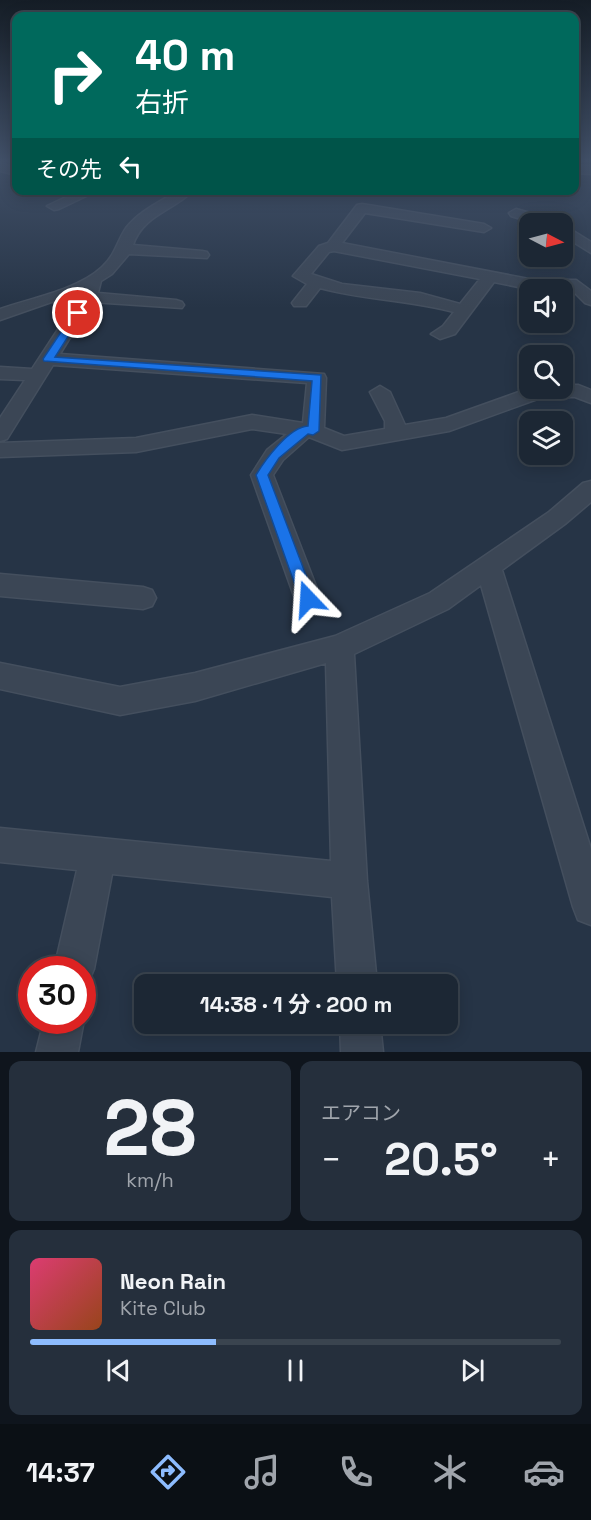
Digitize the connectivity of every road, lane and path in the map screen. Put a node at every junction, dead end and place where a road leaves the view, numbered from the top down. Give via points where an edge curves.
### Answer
1 (157, 210) edge
2 (360, 210) edge
3 (375, 210) edge
4 (516, 213) dead end
5 (519, 214) edge
6 (451, 222) junction
7 (484, 228) dead end
8 (573, 236) edge
9 (442, 237) dead end
10 (333, 246) junction
11 (125, 249) junction
12 (591, 249) edge
13 (202, 255) dead end
14 (490, 276) junction
15 (316, 282) junction
16 (91, 288) junction
17 (591, 300) edge
18 (300, 303) dead end
19 (176, 305) dead end
20 (464, 310) junction
21 (0, 315) edge
22 (440, 334) dead end
23 (43, 367) junction
24 (0, 373) edge
25 (380, 392) dead end
26 (591, 397) edge
27 (309, 430) junction
28 (0, 434) edge
29 (395, 434) junction
30 (0, 450) edge
31 (591, 489) edge
32 (488, 567) junction
33 (0, 585) edge
34 (143, 598) dead end
35 (308, 599) dead end
36 (340, 647) junction
37 (0, 676) edge
38 (0, 845) edge
39 (98, 855) junction
40 (349, 881) junction
41 (591, 907) edge
42 (77, 956) edge
43 (356, 974) edge
44 (61, 1034) edge
45 (361, 1034) edge
46 (57, 1052) edge
47 (362, 1052) edge

1 - 11 street via 130,231
2 - 10 street
3 - 6 street
4 - 5 street
6 - 7 street
6 - 9 street
8 - 12 street
10 - 14 street
10 - 15 street via 324,249 301,276
11 - 13 street
11 - 16 street
14 - 17 street via 534,285 576,285
14 - 20 street
15 - 18 street
15 - 20 street via 416,297
16 - 19 street
16 - 21 street via 82,286
16 - 23 street
20 - 22 street via 449,330
23 - 24 street
23 - 27 street via 317,378
23 - 28 street
25 - 29 street via 395,421
26 - 29 street via 578,391 542,391 450,424
27 - 29 street via 342,443
27 - 30 street via 252,422 136,445
27 - 35 street via 275,455 262,475
31 - 32 street
32 - 36 street via 439,601
32 - 41 street
33 - 34 street
36 - 37 street via 195,687 120,701
36 - 40 street
38 - 39 street
39 - 40 street
39 - 42 street
40 - 43 street
44 - 46 street
45 - 47 street

